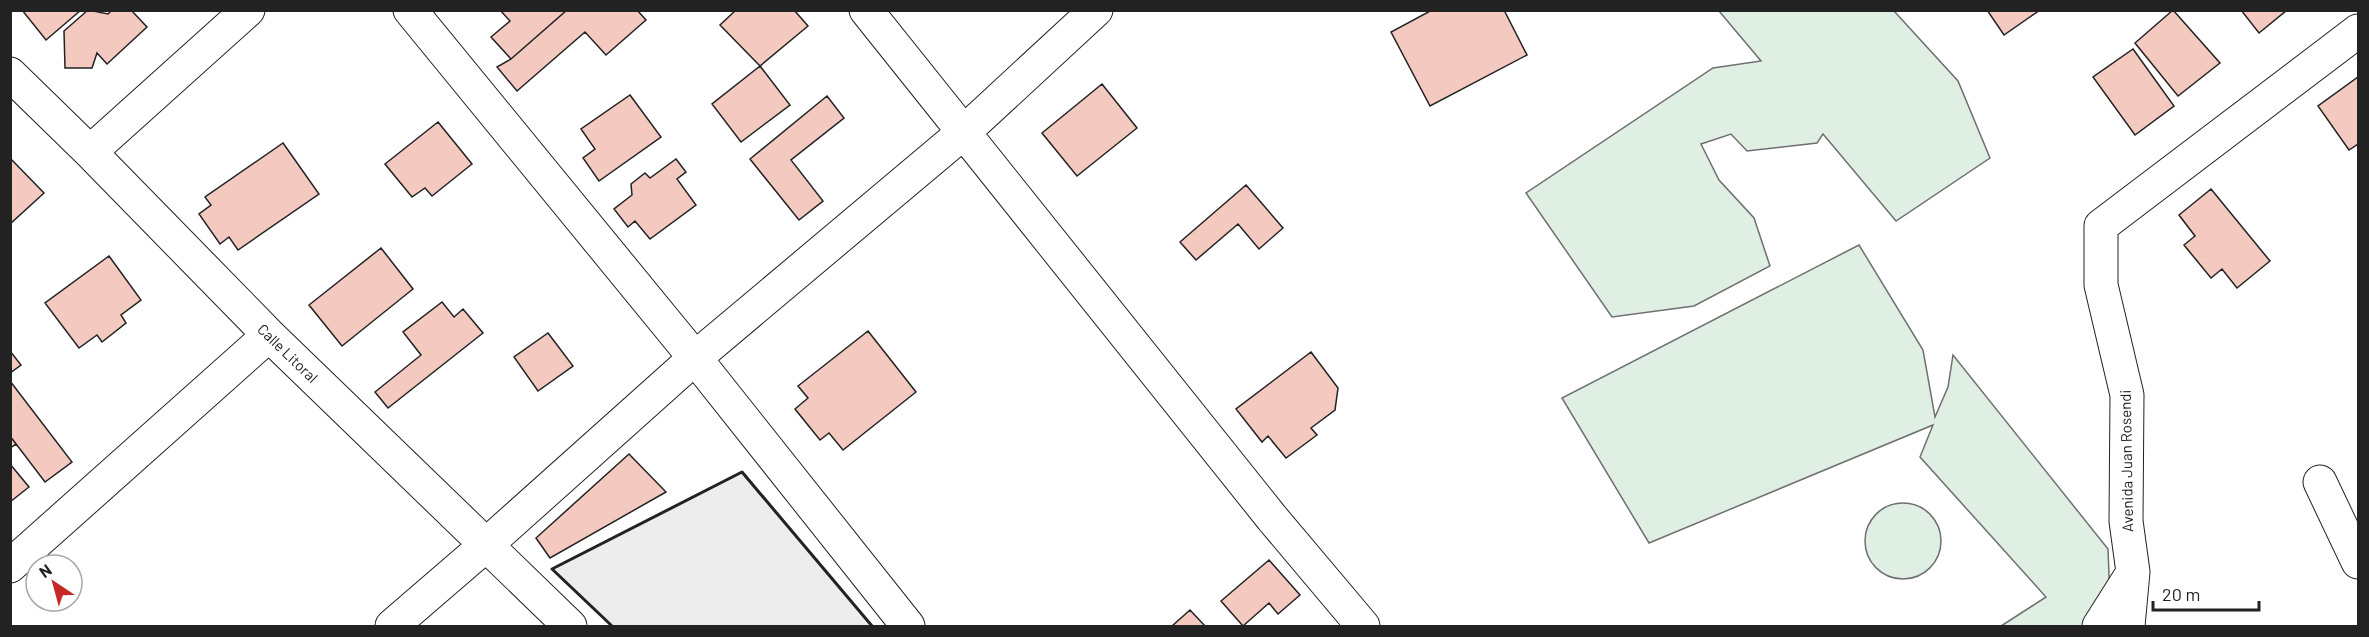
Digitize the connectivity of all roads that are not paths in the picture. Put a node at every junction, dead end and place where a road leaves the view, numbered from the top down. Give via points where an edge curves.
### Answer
1 (248, 10) edge
2 (410, 10) edge
3 (866, 10) edge
4 (1096, 10) edge
5 (2358, 31) edge
6 (10, 74) edge
7 (964, 132) junction
8 (90, 152) junction
9 (269, 335) junction
10 (695, 358) junction
11 (2320, 482) dead end
12 (486, 545) junction
13 (2358, 562) edge
14 (10, 566) edge
15 (2133, 572) junction
16 (1355, 624) edge
17 (392, 627) edge
18 (570, 627) edge
19 (908, 627) edge
20 (2099, 627) edge
21 (2128, 627) edge

1 - 8 street
2 - 10 street
3 - 7 street
4 - 7 street
5 - 15 street, Avenida Juan Rosendi via 2101,226 2101,285 2127,395 2126,521
6 - 8 street, Calle Litoral
7 - 10 street
7 - 16 street
8 - 9 street, Calle Litoral
9 - 12 street, Calle Litoral
9 - 14 street
10 - 12 street
10 - 19 street
11 - 13 street
12 - 17 street
12 - 18 street, Calle Litoral
15 - 20 street
15 - 21 street, Avenida Juan Rosendi

